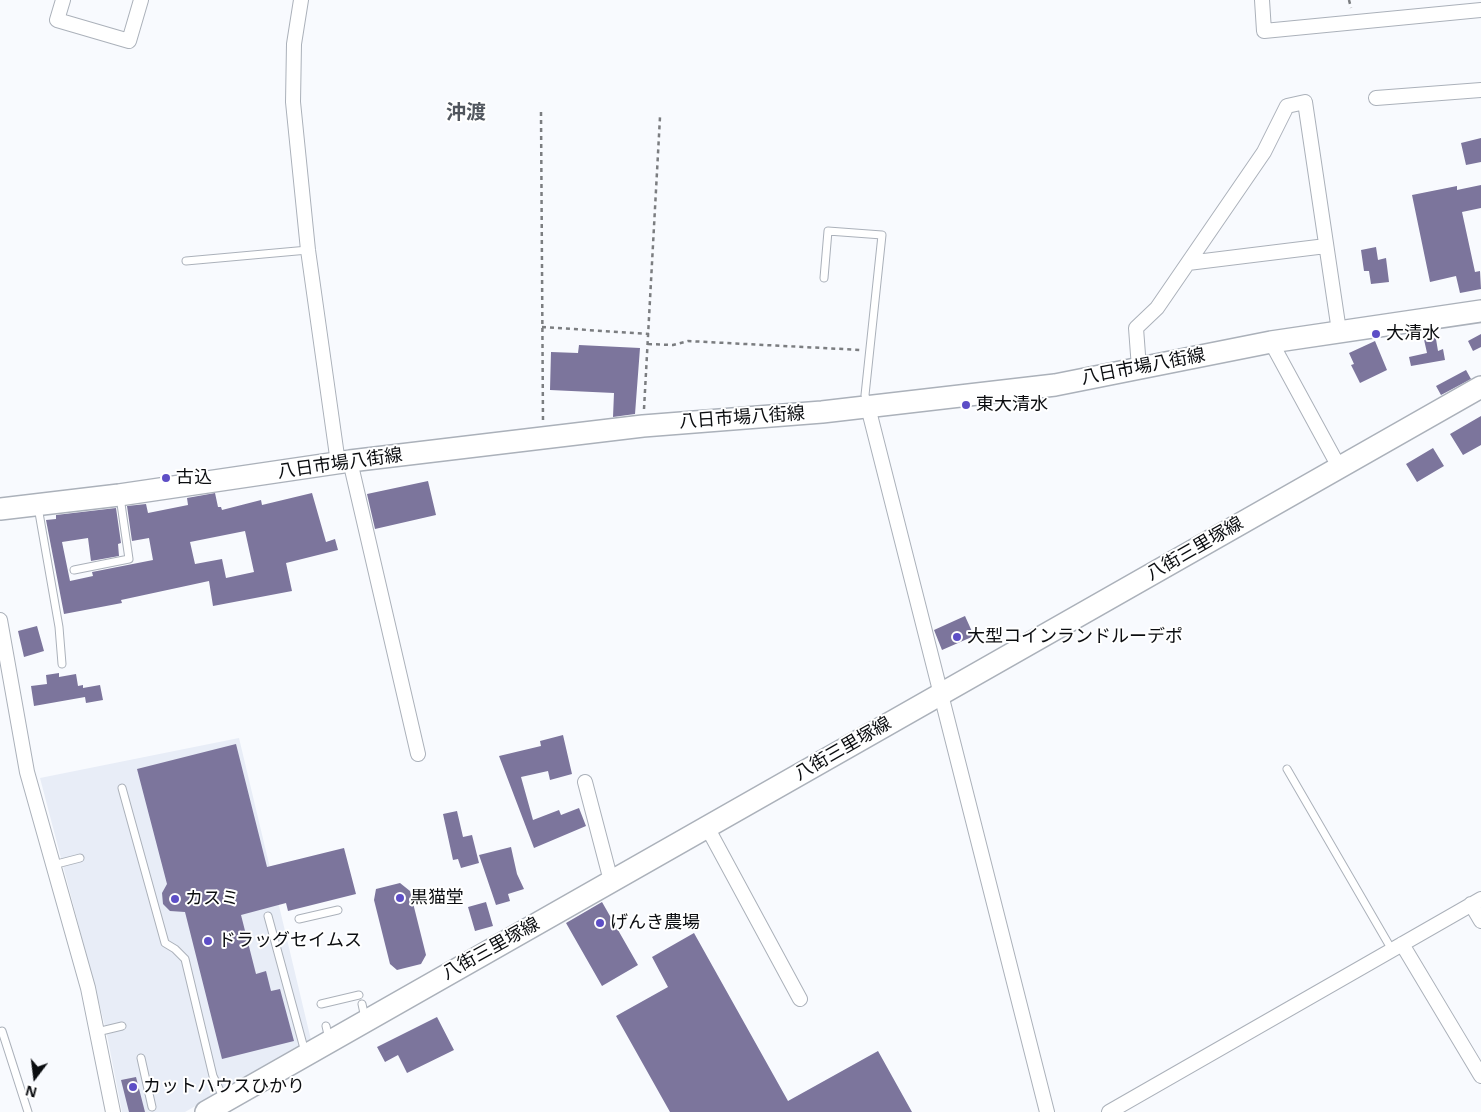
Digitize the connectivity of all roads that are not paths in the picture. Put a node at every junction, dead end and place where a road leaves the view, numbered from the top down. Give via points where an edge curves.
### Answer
1 (63, 0) edge
2 (141, 0) edge
3 (301, 0) edge
4 (1262, 0) edge
5 (1481, 10) edge
6 (1481, 90) edge
7 (1376, 98) dead end
8 (1326, 246) junction
9 (308, 250) junction
10 (186, 261) dead end
11 (1188, 263) junction
12 (824, 278) dead end
13 (1481, 311) edge
14 (1338, 331) junction
15 (1272, 342) junction
16 (1139, 368) junction
17 (1481, 387) edge
18 (868, 407) junction
19 (344, 462) junction
20 (1339, 467) junction
21 (120, 494) junction
22 (37, 504) junction
23 (0, 509) edge
24 (74, 570) dead end
25 (0, 620) edge
26 (62, 664) dead end
27 (942, 692) junction
28 (418, 754) dead end
29 (1287, 769) dead end
30 (584, 782) dead end
31 (122, 788) dead end
32 (707, 827) junction
33 (80, 858) dead end
34 (53, 865) junction
35 (611, 881) junction
36 (1476, 901) edge
37 (338, 910) dead end
38 (268, 916) dead end
39 (300, 919) dead end
40 (1481, 921) edge
41 (1397, 947) junction
42 (359, 995) dead end
43 (800, 999) dead end
44 (320, 1004) dead end
45 (122, 1026) dead end
46 (2, 1031) dead end
47 (97, 1032) junction
48 (305, 1055) junction
49 (141, 1058) dead end
50 (1481, 1076) edge
51 (225, 1101) junction
52 (152, 1107) dead end
53 (28, 1112) edge
54 (113, 1112) edge
55 (206, 1112) edge
56 (1047, 1112) edge
57 (1109, 1112) edge

1 - 2 street via 58,20 129,41
3 - 9 street via 294,44 293,102
4 - 5 street via 1264,31
6 - 7 street
8 - 11 street
8 - 11 street via 1305,102 1287,106 1264,152
8 - 14 street
9 - 10 lane
9 - 19 street
11 - 16 street via 1157,308 1136,328
12 - 18 lane via 828,231 882,235 865,395
13 - 14 main road, 八日市場八街線
14 - 15 main road, 八日市場八街線
15 - 16 main road, 八日市場八街線
15 - 20 street
16 - 18 main road, 八日市場八街線 via 1055,386
17 - 20 main road, 八街三里塚線
18 - 19 main road, 八日市場八街線 via 643,426
18 - 27 street
19 - 21 main road, 八日市場八街線
19 - 28 street
20 - 27 main road, 八街三里塚線
21 - 22 main road, 八日市場八街線
21 - 24 lane via 129,560
22 - 23 main road, 八日市場八街線
22 - 26 lane via 59,627
25 - 34 street via 27,772
27 - 32 main road, 八街三里塚線
27 - 56 street
29 - 41 lane
30 - 35 street
31 - 51 lane via 165,943 185,959 213,1076
32 - 35 main road, 八街三里塚線
32 - 43 street
33 - 34 lane
34 - 47 street via 88,988
35 - 48 main road, 八街三里塚線 via 364,1012 328,1033
36 - 40 street
36 - 41 street
37 - 39 lane
38 - 48 lane
41 - 50 street
41 - 57 street
42 - 44 lane
45 - 47 lane
46 - 53 lane
47 - 54 street
48 - 51 main road, 八街三里塚線
49 - 52 lane
51 - 55 main road, 八街三里塚線

